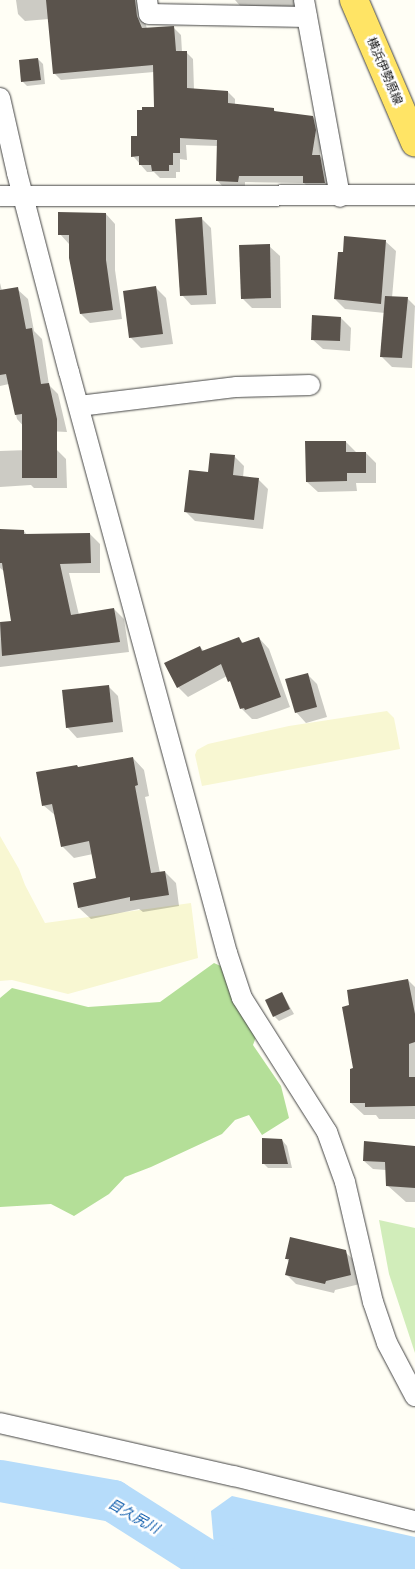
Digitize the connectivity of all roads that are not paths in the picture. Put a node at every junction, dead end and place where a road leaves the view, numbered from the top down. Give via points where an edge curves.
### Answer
1 (147, 0) edge
2 (354, 0) edge
3 (306, 9) edge
4 (0, 98) edge
5 (415, 142) edge
6 (415, 195) edge
7 (0, 196) edge
8 (23, 196) junction
9 (340, 197) junction
10 (310, 385) dead end
11 (79, 406) junction
12 (415, 1396) edge
13 (0, 1423) edge
14 (415, 1520) edge

1 - 3 street via 149,14
2 - 5 main road, 横浜伊勢原線
3 - 9 street
4 - 8 street
6 - 9 street
7 - 8 street
8 - 9 street
8 - 11 street
10 - 11 street via 237,387
11 - 12 street via 227,953 242,998 327,1132 345,1182 373,1302 387,1343
13 - 14 street

